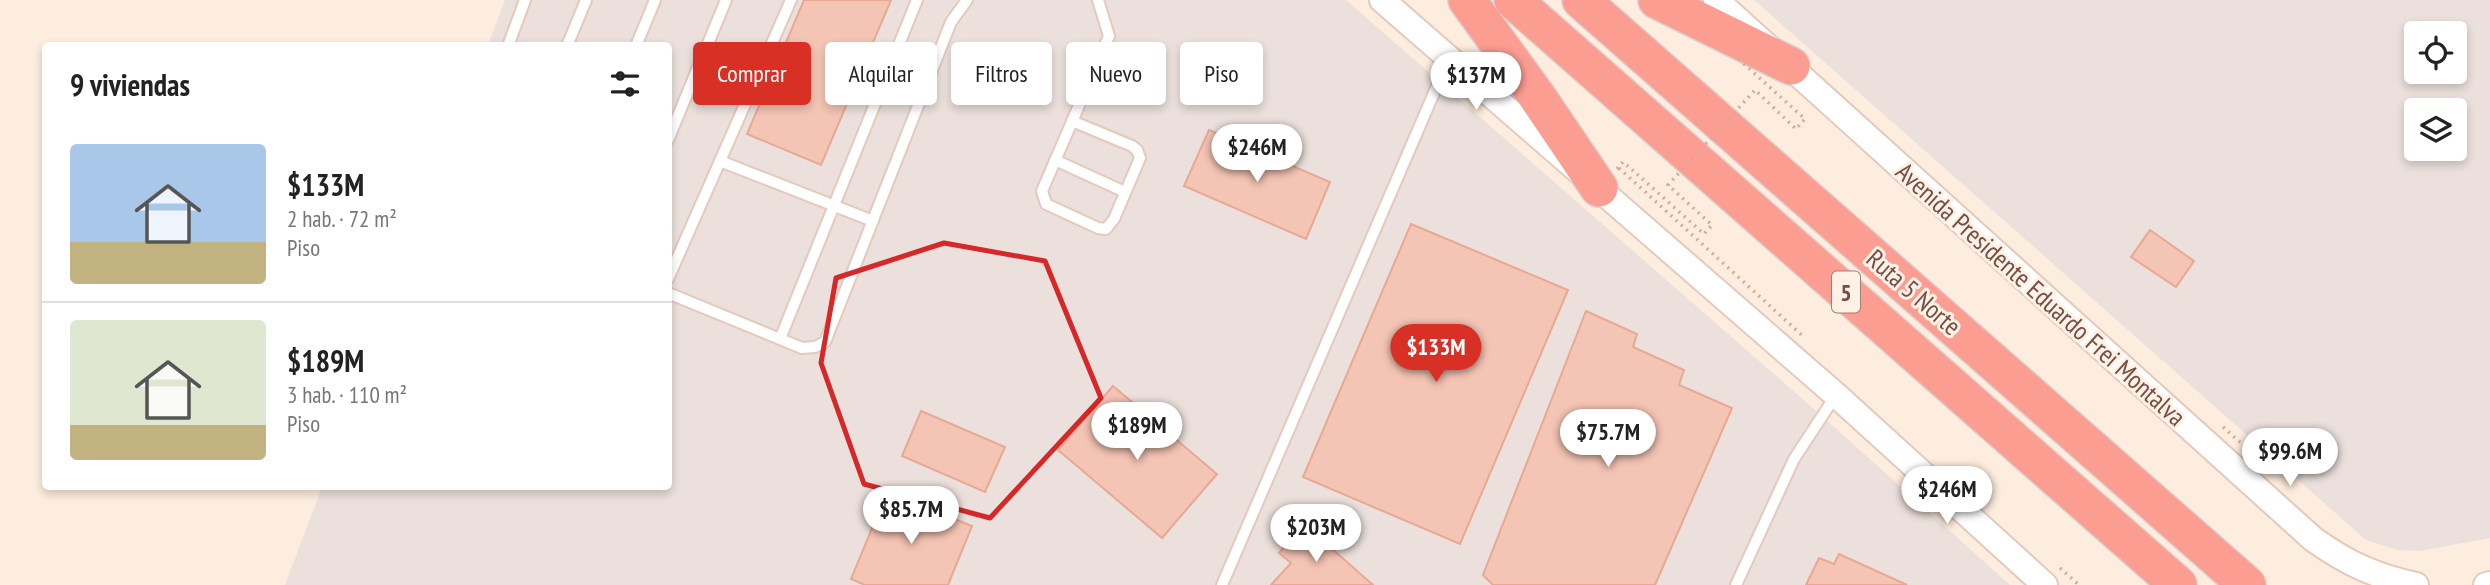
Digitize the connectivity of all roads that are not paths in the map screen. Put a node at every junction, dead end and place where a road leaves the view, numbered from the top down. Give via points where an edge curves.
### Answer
1 (525, 0) edge
2 (586, 0) edge
3 (654, 0) edge
4 (726, 0) edge
5 (791, 0) edge
6 (917, 0) edge
7 (967, 0) edge
8 (1098, 0) edge
9 (1382, 0) edge
10 (1467, 0) edge
11 (1513, 0) edge
12 (1581, 0) edge
13 (1657, 0) edge
14 (1716, 0) edge
15 (509, 42) edge
16 (569, 42) edge
17 (638, 42) edge
18 (1449, 58) junction
19 (1791, 66) junction
20 (1072, 121) junction
21 (672, 129) edge
22 (1055, 160) junction
23 (720, 161) junction
24 (1609, 178) junction
25 (1125, 192) junction
26 (834, 205) junction
27 (873, 221) junction
28 (672, 270) edge
29 (672, 295) edge
30 (780, 339) junction
31 (1836, 395) junction
32 (2246, 581) edge
33 (1222, 585) edge
34 (1735, 585) edge
35 (2045, 585) edge
36 (2178, 585) edge
37 (2416, 585) edge

1 - 15 lane
2 - 16 lane
3 - 17 lane
4 - 21 lane
5 - 23 lane
6 - 26 lane
7 - 27 lane via 951,22
8 - 20 lane via 1109,36
9 - 18 street
10 - 24 highway
11 - 36 highway, Ruta 5 Norte / 5
12 - 32 highway, Ruta 5 Norte / 5
13 - 19 highway
14 - 19 street, Avenida Presidente Eduardo Frei Montalva
18 - 24 street
18 - 33 lane
19 - 37 street, Avenida Presidente Eduardo Frei Montalva via 2313,539 2355,566
20 - 22 lane
20 - 25 lane via 1137,150 1140,158
22 - 25 lane
22 - 25 lane via 1042,198 1059,211 1106,229
23 - 26 lane
23 - 28 lane
24 - 31 street
26 - 27 lane
26 - 30 lane
27 - 30 lane via 825,342 802,348
29 - 30 lane
31 - 34 lane via 1794,459
31 - 35 street

